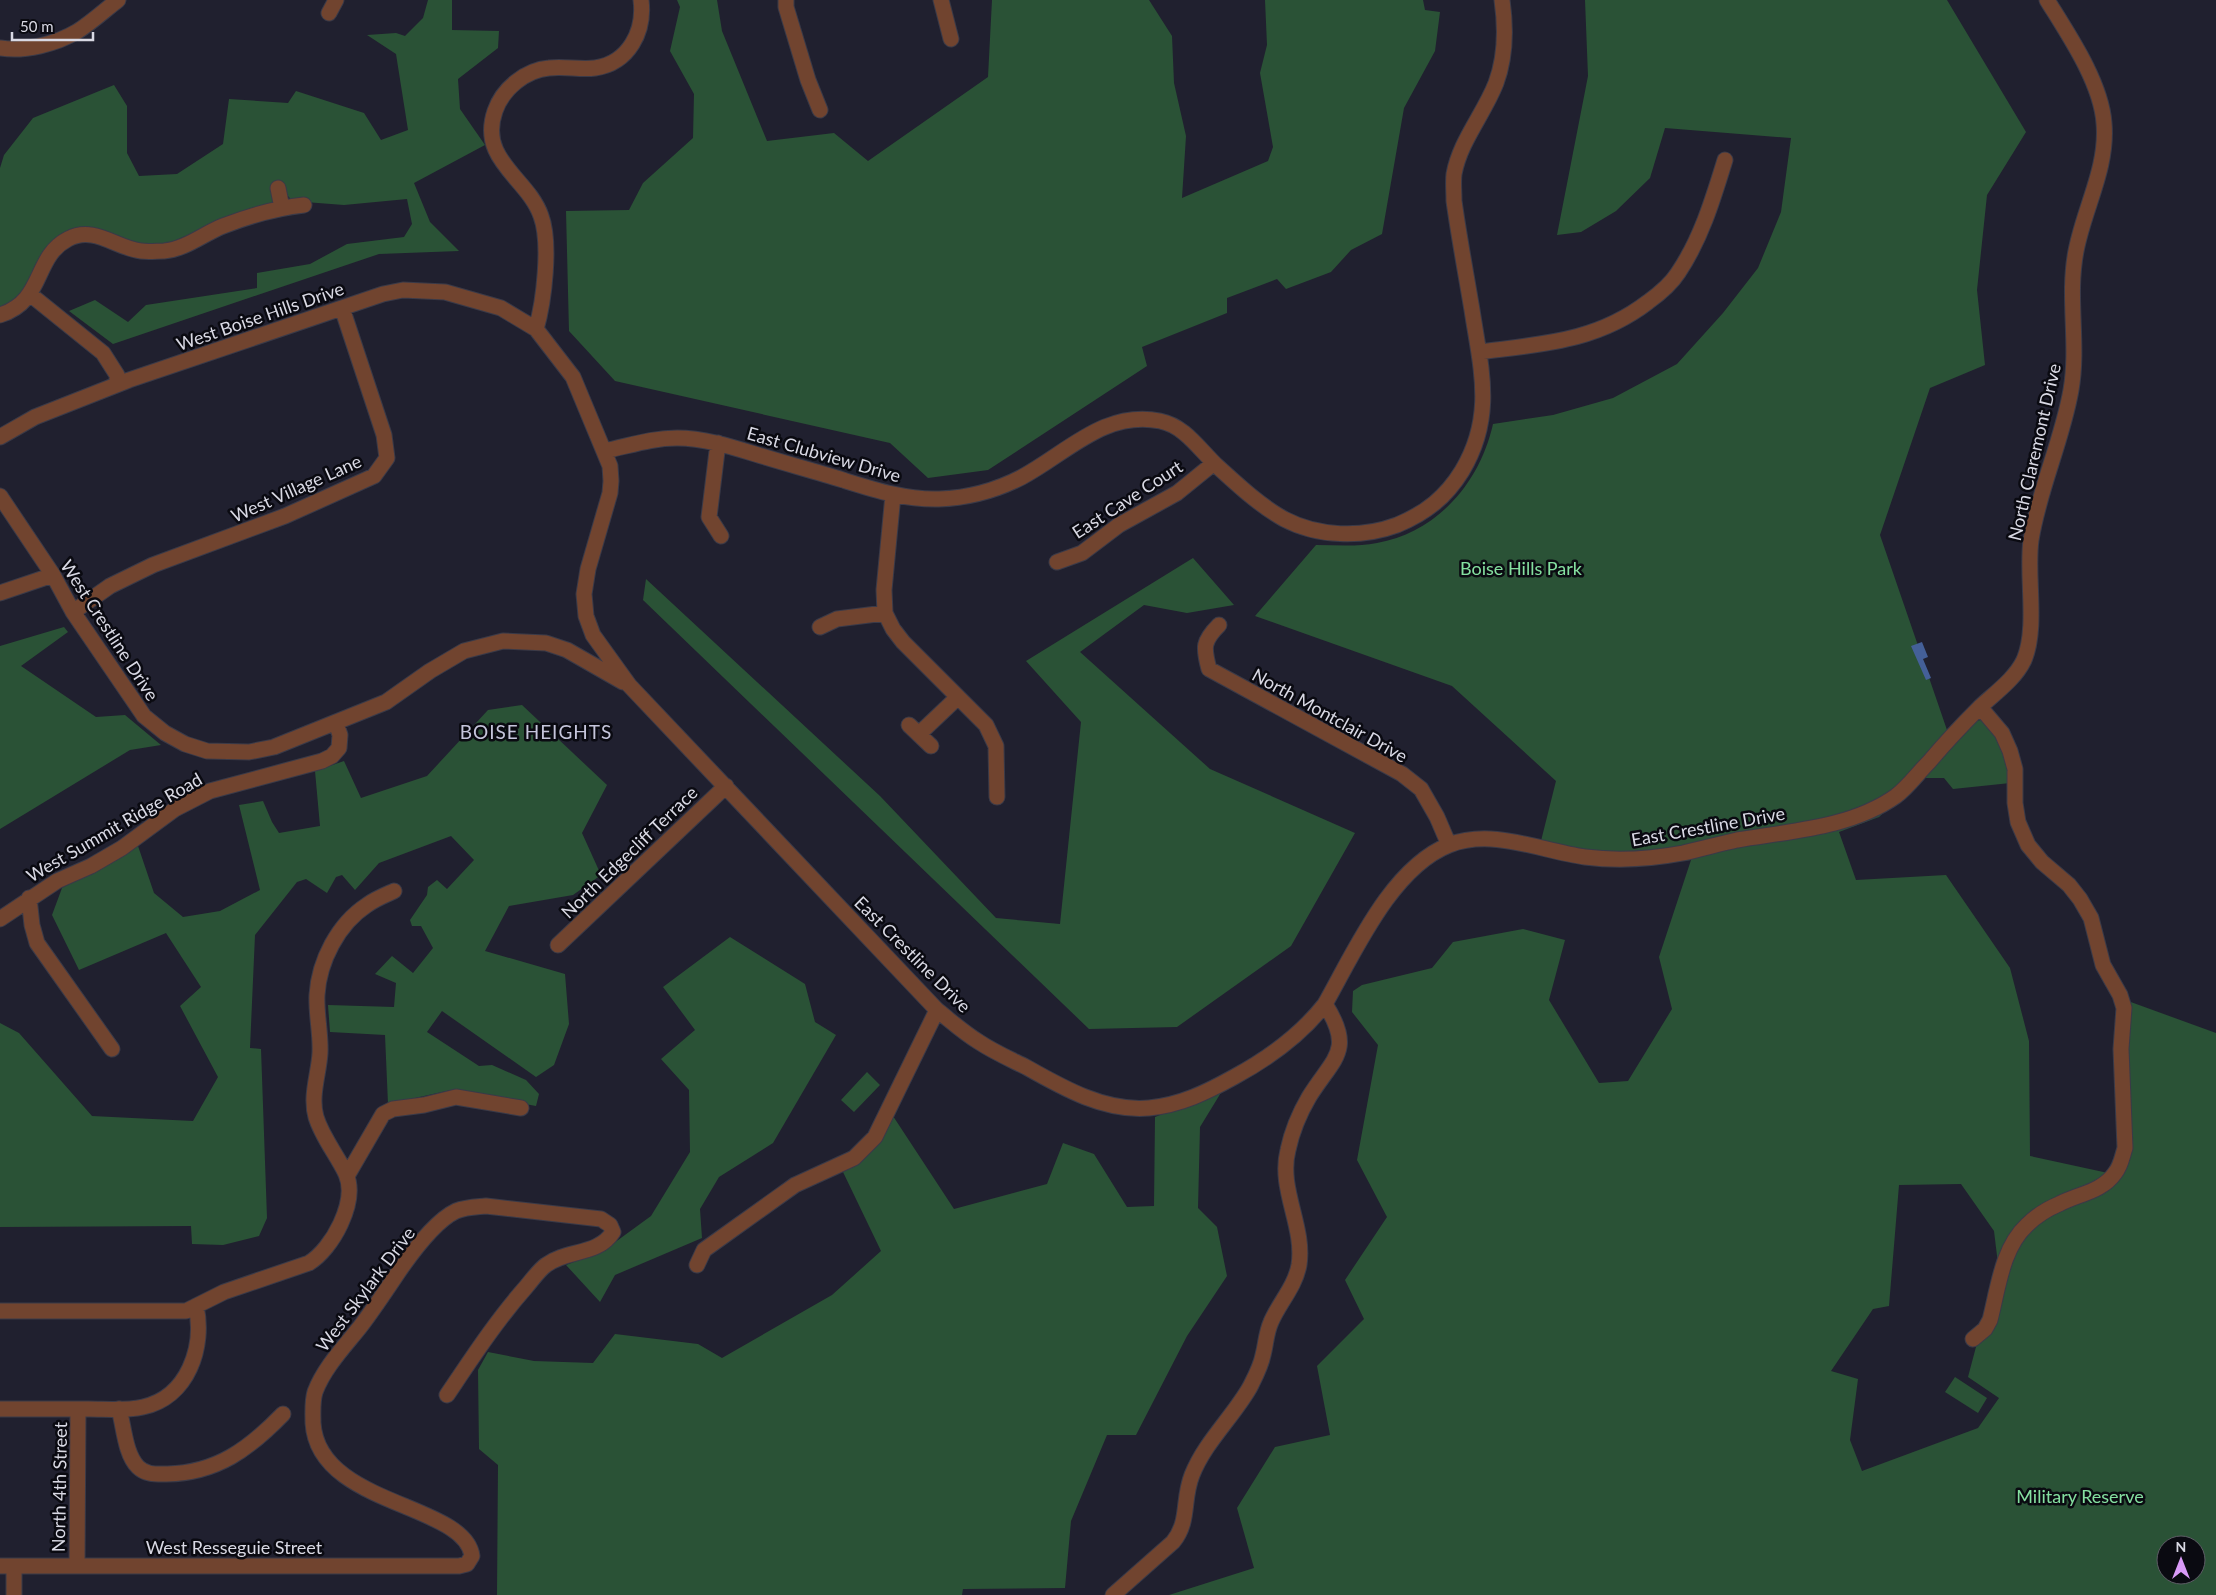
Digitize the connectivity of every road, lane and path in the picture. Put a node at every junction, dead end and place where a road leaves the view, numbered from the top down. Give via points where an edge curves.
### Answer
1 (118, 0) edge
2 (641, 0) edge
3 (786, 0) edge
4 (941, 0) edge
5 (1502, 0) edge
6 (2047, 0) edge
7 (951, 38) dead end
8 (0, 48) edge
9 (820, 110) dead end
10 (1725, 160) dead end
11 (278, 188) dead end
12 (304, 205) dead end
13 (282, 208) junction
14 (30, 295) junction
15 (342, 308) junction
16 (0, 315) edge
17 (536, 329) junction
18 (1478, 352) junction
19 (117, 384) junction
20 (0, 437) edge
21 (718, 443) junction
22 (604, 451) junction
23 (1214, 463) junction
24 (894, 495) junction
25 (0, 496) edge
26 (721, 536) dead end
27 (1057, 562) dead end
28 (53, 575) junction
29 (0, 593) edge
30 (73, 612) junction
31 (885, 613) junction
32 (1219, 625) dead end
33 (820, 627) dead end
34 (629, 685) junction
35 (958, 697) junction
36 (1980, 707) junction
37 (336, 723) junction
38 (931, 746) dead end
39 (726, 786) junction
40 (997, 797) dead end
41 (1449, 845) junction
42 (394, 891) dead end
43 (30, 898) junction
44 (0, 919) edge
45 (558, 945) dead end
46 (1325, 1004) junction
47 (937, 1010) junction
48 (112, 1049) dead end
49 (521, 1108) dead end
50 (347, 1176) junction
51 (697, 1265) dead end
52 (196, 1306) junction
53 (0, 1311) edge
54 (1973, 1340) dead end
55 (447, 1395) dead end
56 (0, 1409) edge
57 (78, 1409) junction
58 (120, 1409) junction
59 (282, 1414) dead end
60 (467, 1564) joint
61 (7, 1566) edge
62 (77, 1566) junction
63 (14, 1595) edge
64 (1113, 1595) edge

1 - 8 street via 78,31 45,44
2 - 17 street via 641,25 636,39 614,60 598,67 537,70 508,90 495,111 492,134 499,159 535,202 542,218 545,240 543,296
3 - 9 street via 808,80
4 - 7 street
5 - 18 street, East Clubview Drive via 1504,53 1496,83 1454,174 1454,201
6 - 36 street, North Claremont Drive via 2080,55 2100,101 2104,154 2080,230 2073,266 2075,361 2071,392 2031,540 2029,642 2023,661 2012,678
10 - 18 street via 1709,210 1678,274 1635,312 1602,330 1578,337
11 - 13 street
12 - 13 street
13 - 14 street via 221,227 185,246 166,251 140,251 91,234 75,236 56,246
14 - 16 street via 12,311
14 - 19 street via 103,353 117,374
15 - 17 street, West Boise Hills Drive via 403,290 445,292 501,308
15 - 19 street, West Boise Hills Drive
15 - 30 street, West Village Lane via 384,435 387,458 374,476 285,516 152,565 110,586
17 - 22 street via 573,377
18 - 23 street, East Clubview Drive via 1483,405 1473,454 1436,504 1414,518 1361,534 1309,528 1262,505
19 - 20 street, West Boise Hills Drive via 35,417
21 - 22 street, East Clubview Drive via 647,440
21 - 24 street, East Clubview Drive
21 - 26 street via 709,518
22 - 34 street via 610,466 610,493 584,594 592,635
23 - 24 street, East Clubview Drive via 1180,429 1162,421 1124,420 1099,428 1022,476 995,488 967,496 938,499
23 - 27 street, East Cave Court via 1176,493 1118,524 1082,552
24 - 31 street via 884,590
25 - 28 street, West Crestline Drive
28 - 29 street
28 - 30 street, West Crestline Drive
30 - 37 street, West Crestline Drive via 144,716 185,744 207,751 249,752 274,747
31 - 33 street via 837,619
31 - 35 street via 903,642
32 - 41 street, North Montclair Drive via 1207,637 1205,654 1209,669 1402,774 1421,789 1438,817
34 - 37 street, West Crestline Drive via 567,650 546,643 504,641 464,651 386,702
34 - 39 street, East Crestline Drive
35 - 38 street via 914,729
35 - 40 street via 986,725 996,746
36 - 41 street, East Crestline Drive via 1897,794 1876,808 1827,824 1656,857 1626,859 1585,857 1487,839
36 - 54 street via 2002,733 2010,751 2015,769 2018,822 2028,844 2042,862 2069,885 2092,918 2103,965 2120,995 2124,1008 2121,1049 2124,1148 2121,1163 2105,1184 2041,1213 2014,1240 2006,1256 1990,1320
37 - 43 street, West Summit Ridge Road via 340,735 339,748 332,756 210,791 175,809 122,848
39 - 45 street, North Edgecliff Terrace
39 - 47 street, East Crestline Drive
41 - 46 street, East Crestline Drive via 1430,855 1387,898
42 - 50 street via 366,905 344,926 322,969 317,996 320,1042 314,1105 316,1118
43 - 44 street, West Summit Ridge Road
43 - 48 street via 37,943
46 - 47 street, East Crestline Drive via 1313,1020 1288,1042 1252,1067 1179,1103 1148,1108 1110,1105 1074,1094 978,1042
46 - 64 street via 1336,1022 1339,1051 1335,1062 1300,1112 1287,1153 1287,1189 1300,1253 1294,1281 1271,1322 1259,1369 1249,1388 1192,1474 1181,1532
47 - 51 street via 875,1137 854,1158 795,1186 704,1250
49 - 50 street via 456,1097 393,1109 383,1114
50 - 52 street via 349,1194 346,1210 320,1256 309,1263 224,1292
52 - 53 street via 186,1311
52 - 58 street via 200,1325 198,1344 187,1374 159,1401
55 - 60 street, West Skylark Drive via 502,1314 546,1265 564,1256 599,1247 613,1232 610,1225 601,1219 486,1206 456,1212 409,1256 314,1393 314,1429 325,1459 349,1479 441,1522 463,1537 471,1546 472,1556
56 - 57 street
57 - 58 street
57 - 62 street, North 4th Street
58 - 59 street via 134,1462 146,1473 154,1474 199,1471 224,1461 248,1447
60 - 62 street, West Resseguie Street
61 - 62 street, West Resseguie Street
61 - 63 street

